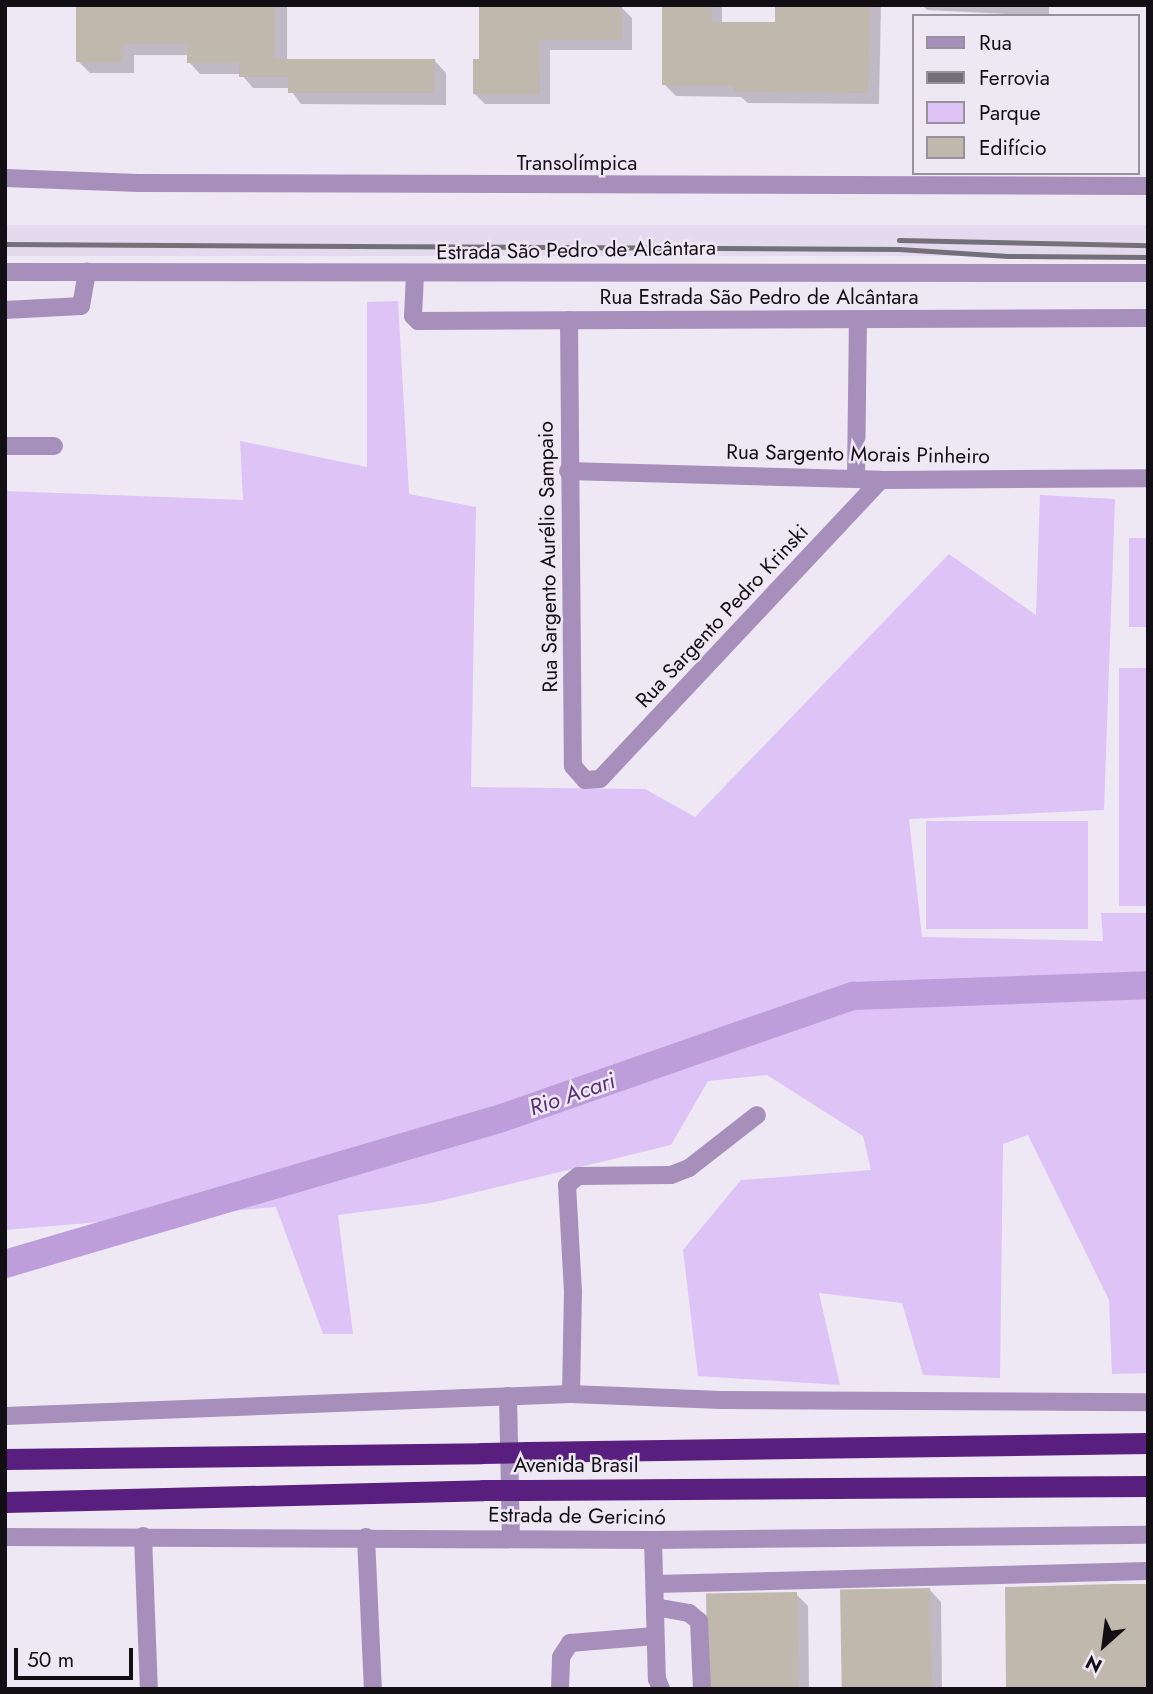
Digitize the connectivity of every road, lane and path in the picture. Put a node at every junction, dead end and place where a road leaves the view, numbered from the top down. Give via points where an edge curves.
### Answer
1 (5, 178) edge
2 (1148, 186) edge
3 (5, 272) edge
4 (87, 272) junction
5 (1148, 273) edge
6 (415, 275) junction
7 (5, 310) edge
8 (1148, 318) edge
9 (569, 320) junction
10 (858, 320) junction
11 (5, 446) edge
12 (54, 446) dead end
13 (568, 471) junction
14 (1148, 478) edge
15 (856, 479) junction
16 (881, 480) junction
17 (594, 782) joint
18 (757, 1115) dead end
19 (571, 1394) junction
20 (508, 1396) junction
21 (1148, 1402) edge
22 (5, 1416) edge
23 (1148, 1443) edge
24 (5, 1459) edge
25 (1148, 1486) edge
26 (5, 1502) edge
27 (1148, 1535) edge
28 (143, 1536) junction
29 (5, 1537) edge
30 (366, 1537) junction
31 (511, 1539) junction
32 (653, 1540) junction
33 (1148, 1571) edge
34 (654, 1584) junction
35 (655, 1607) junction
36 (655, 1636) junction
37 (149, 1689) edge
38 (373, 1689) edge
39 (561, 1689) edge
40 (661, 1689) edge
41 (702, 1689) edge

1 - 2 street, Transolímpica via 482,185
3 - 4 street, Estrada São Pedro de Alcântara
4 - 6 street, Estrada São Pedro de Alcântara
4 - 7 street via 80,306
5 - 6 street, Estrada São Pedro de Alcântara
6 - 9 street, Rua Estrada São Pedro de Alcântara via 413,316 418,321
8 - 10 street, Rua Estrada São Pedro de Alcântara
9 - 10 street, Rua Estrada São Pedro de Alcântara
9 - 13 street, Rua Sargento Aurélio Sampaio
10 - 15 street
11 - 12 street
13 - 15 street, Rua Sargento Morais Pinheiro
13 - 17 street, Rua Sargento Aurélio Sampaio via 573,766 585,780
14 - 16 street, Rua Sargento Morais Pinheiro
15 - 16 street, Rua Sargento Morais Pinheiro
16 - 17 street, Rua Sargento Pedro Krinski
18 - 19 street via 689,1168 671,1174 578,1177 567,1185 573,1292
19 - 20 street
19 - 21 street via 721,1401
20 - 22 street
20 - 31 street
23 - 24 highway, Avenida Brasil, bridge
25 - 26 highway, Avenida Brasil, bridge via 482,1490
27 - 32 street, Estrada de Gericinó
28 - 29 street, Estrada de Gericinó
28 - 30 street, Estrada de Gericinó
28 - 37 street
30 - 31 street, Estrada de Gericinó
30 - 38 street
31 - 32 street, Estrada de Gericinó
32 - 34 street
33 - 34 street
34 - 35 street
35 - 36 street
35 - 41 street via 689,1613 699,1621
36 - 39 street via 570,1643 561,1657
36 - 40 street

